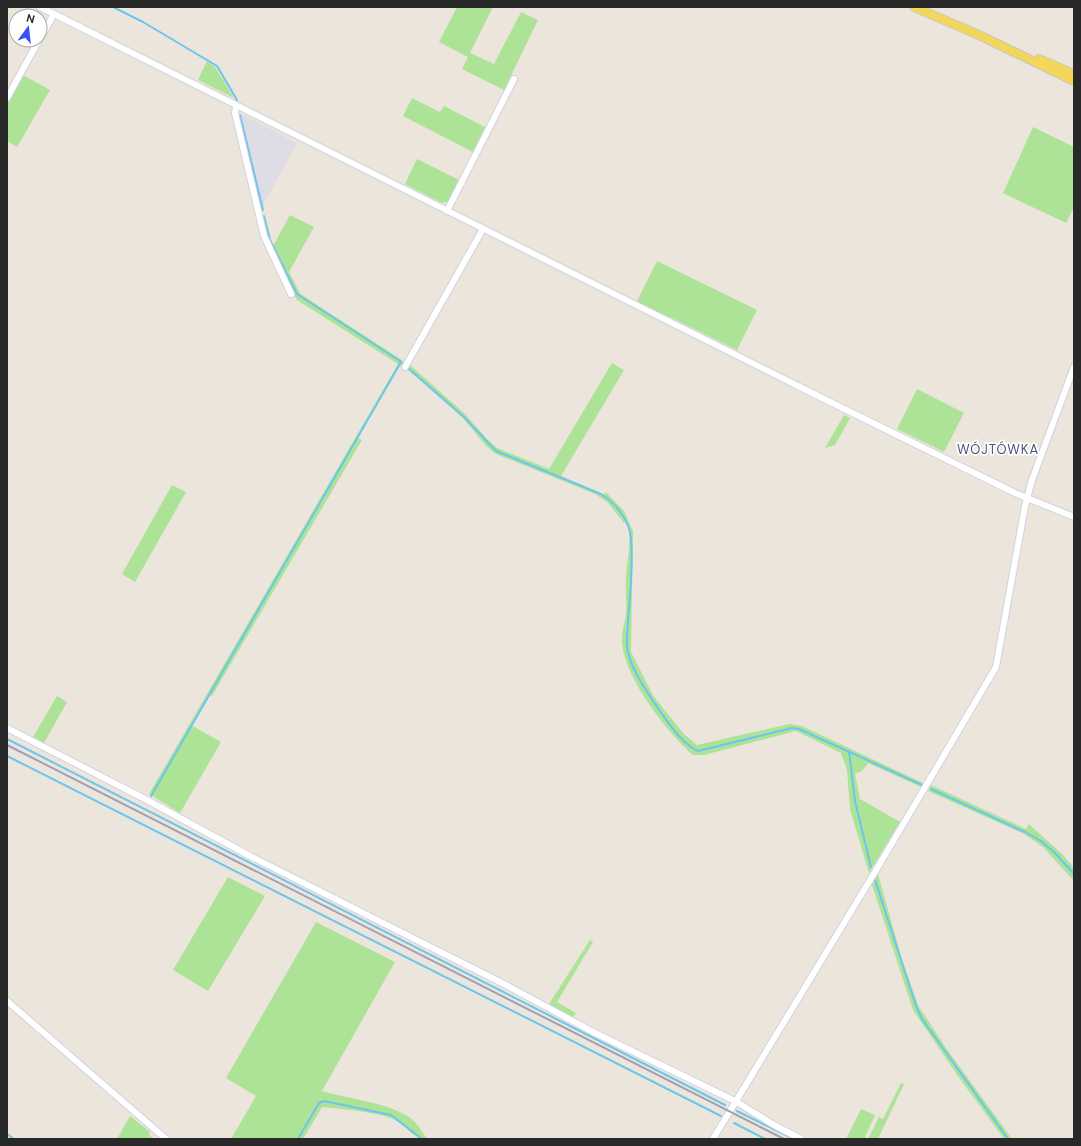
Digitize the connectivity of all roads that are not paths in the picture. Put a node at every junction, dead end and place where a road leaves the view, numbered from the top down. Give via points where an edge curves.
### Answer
1 (40, 7) edge
2 (914, 7) edge
3 (54, 14) junction
4 (48, 25) edge
5 (979, 35) junction
6 (35, 48) edge
7 (1074, 74) edge
8 (514, 79) dead end
9 (1074, 81) edge
10 (7, 98) edge
11 (236, 106) junction
12 (447, 211) junction
13 (483, 229) junction
14 (291, 294) dead end
15 (405, 367) dead end
16 (1074, 367) edge
17 (1027, 497) junction
18 (1074, 518) edge
19 (7, 728) edge
20 (7, 1001) edge
21 (735, 1101) junction
22 (166, 1139) edge
23 (713, 1139) edge
24 (801, 1139) edge

1 - 3 street
2 - 5 main road
3 - 4 street
3 - 11 street
5 - 7 main road
5 - 9 main road
6 - 10 street
8 - 12 street
11 - 12 street
11 - 14 street via 235,113 264,236
12 - 13 street
13 - 15 street
13 - 17 street
16 - 17 street
17 - 18 street
17 - 21 street via 999,654 991,677
19 - 21 street via 595,1033
20 - 22 street
21 - 23 street
21 - 24 street

